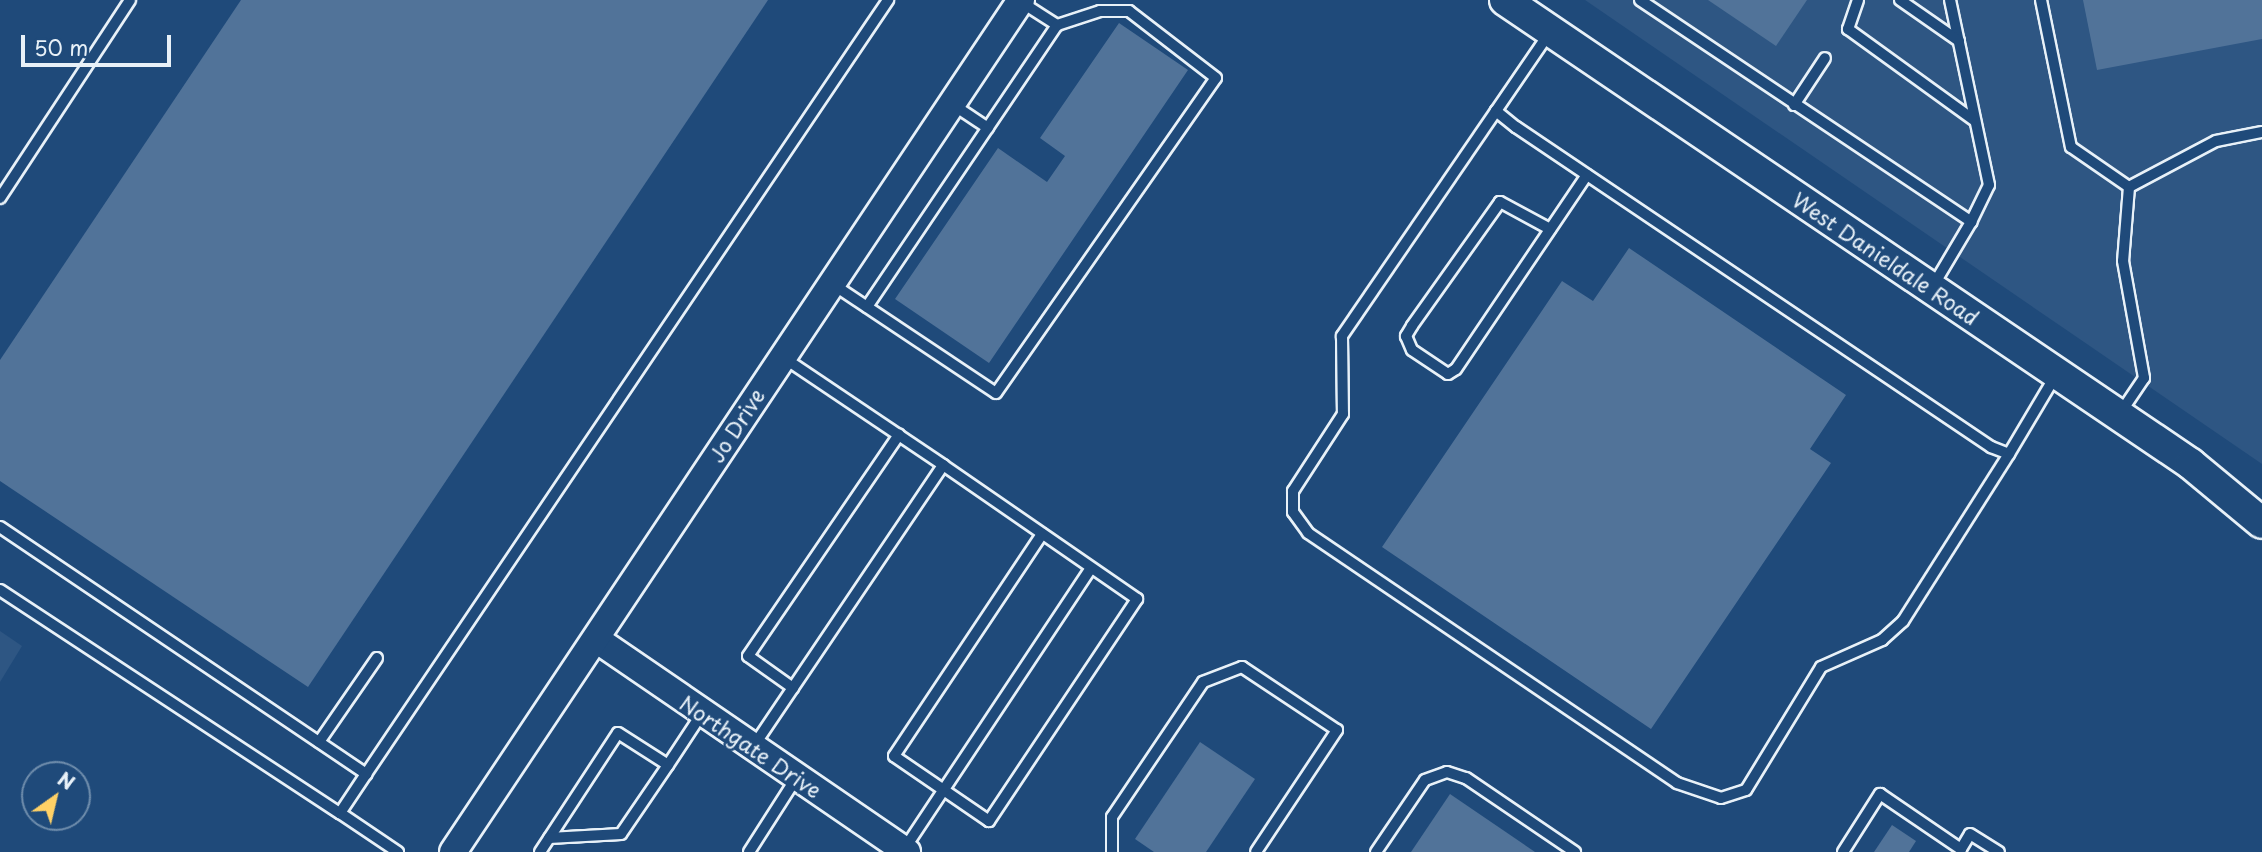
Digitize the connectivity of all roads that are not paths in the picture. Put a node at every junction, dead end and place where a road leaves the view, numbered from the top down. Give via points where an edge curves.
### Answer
1 (130, 0) edge
2 (888, 0) edge
3 (1505, 0) edge
4 (1640, 0) edge
5 (1858, 0) edge
6 (1900, 0) edge
7 (1950, 0) edge
8 (2041, 0) edge
9 (1020, 1) edge
10 (1057, 25) junction
11 (1550, 32) junction
12 (1959, 41) junction
13 (1825, 58) dead end
14 (952, 104) junction
15 (1794, 105) junction
16 (1496, 111) junction
17 (1975, 121) junction
18 (988, 128) junction
19 (2262, 132) edge
20 (1587, 175) junction
21 (2129, 187) junction
22 (0, 198) edge
23 (1971, 222) junction
24 (1550, 229) junction
25 (831, 283) junction
26 (1931, 288) junction
27 (867, 307) junction
28 (782, 356) junction
29 (2058, 373) junction
30 (2120, 415) junction
31 (899, 435) junction
32 (2008, 454) junction
33 (943, 465) junction
34 (2262, 523) edge
35 (0, 527) edge
36 (1042, 534) junction
37 (1091, 568) junction
38 (0, 590) edge
39 (596, 639) junction
40 (377, 658) dead end
41 (793, 688) junction
42 (702, 712) junction
43 (319, 742) junction
44 (753, 747) junction
45 (668, 765) junction
46 (366, 774) junction
47 (797, 777) junction
48 (944, 790) junction
49 (340, 813) junction
50 (549, 838) junction
51 (1960, 850) edge
52 (905, 851) edge
53 (398, 852) edge
54 (453, 852) edge
55 (540, 852) edge
56 (749, 852) edge
57 (1112, 852) edge
58 (1256, 852) edge
59 (1376, 852) edge
60 (1575, 852) edge
61 (1843, 852) edge
62 (1998, 852) edge

1 - 22 lane
2 - 46 lane
3 - 11 main road, West Danieldale Road
4 - 15 lane
5 - 17 lane via 1849,29
6 - 12 lane
7 - 12 lane
8 - 21 lane via 2071,147
9 - 10 lane
9 - 14 street, Jo Drive
10 - 18 lane
10 - 27 lane via 1100,11 1129,11 1216,78 996,393
11 - 16 lane
11 - 26 main road, West Danieldale Road
12 - 17 lane
13 - 15 lane
14 - 18 lane
14 - 25 street, Jo Drive
15 - 23 lane
16 - 20 lane
16 - 32 lane via 1342,336 1343,414 1293,491 1293,512 1308,533 1677,783 1721,798 1746,790 1821,667 1882,640 1903,621
17 - 23 lane via 1989,185
18 - 27 lane
19 - 21 lane via 2216,141
20 - 24 lane
20 - 32 lane
21 - 30 lane via 2123,261 2144,378
23 - 26 lane
24 - 24 lane via 1456,369 1448,374 1412,350 1406,336 1500,202
25 - 27 lane
25 - 28 street, Jo Drive
26 - 29 main road, West Danieldale Road
28 - 31 lane
28 - 39 street, Jo Drive
29 - 30 main road, West Danieldale Road
29 - 32 lane
30 - 34 main road, West Danieldale Road
31 - 33 lane
31 - 41 lane via 748,656
33 - 36 lane
33 - 41 lane
35 - 43 lane
36 - 37 lane
36 - 48 lane via 894,756
37 - 48 lane
37 - 48 lane via 1137,599 1130,610 989,821
38 - 49 lane
39 - 42 street, Northgate Drive
39 - 54 street, Jo Drive
40 - 43 lane
41 - 44 lane
42 - 44 street, Northgate Drive
42 - 45 lane
43 - 46 lane
44 - 47 street, Northgate Drive
45 - 50 lane via 621,834
45 - 50 lane via 618,733
46 - 49 lane
47 - 52 street, Northgate Drive
47 - 56 lane
48 - 52 lane
49 - 53 lane
50 - 55 lane
51 - 61 lane via 1880,794
51 - 62 lane via 1970,834
57 - 58 lane via 1112,817 1203,682 1242,667 1337,730
59 - 60 lane via 1426,780 1447,772

